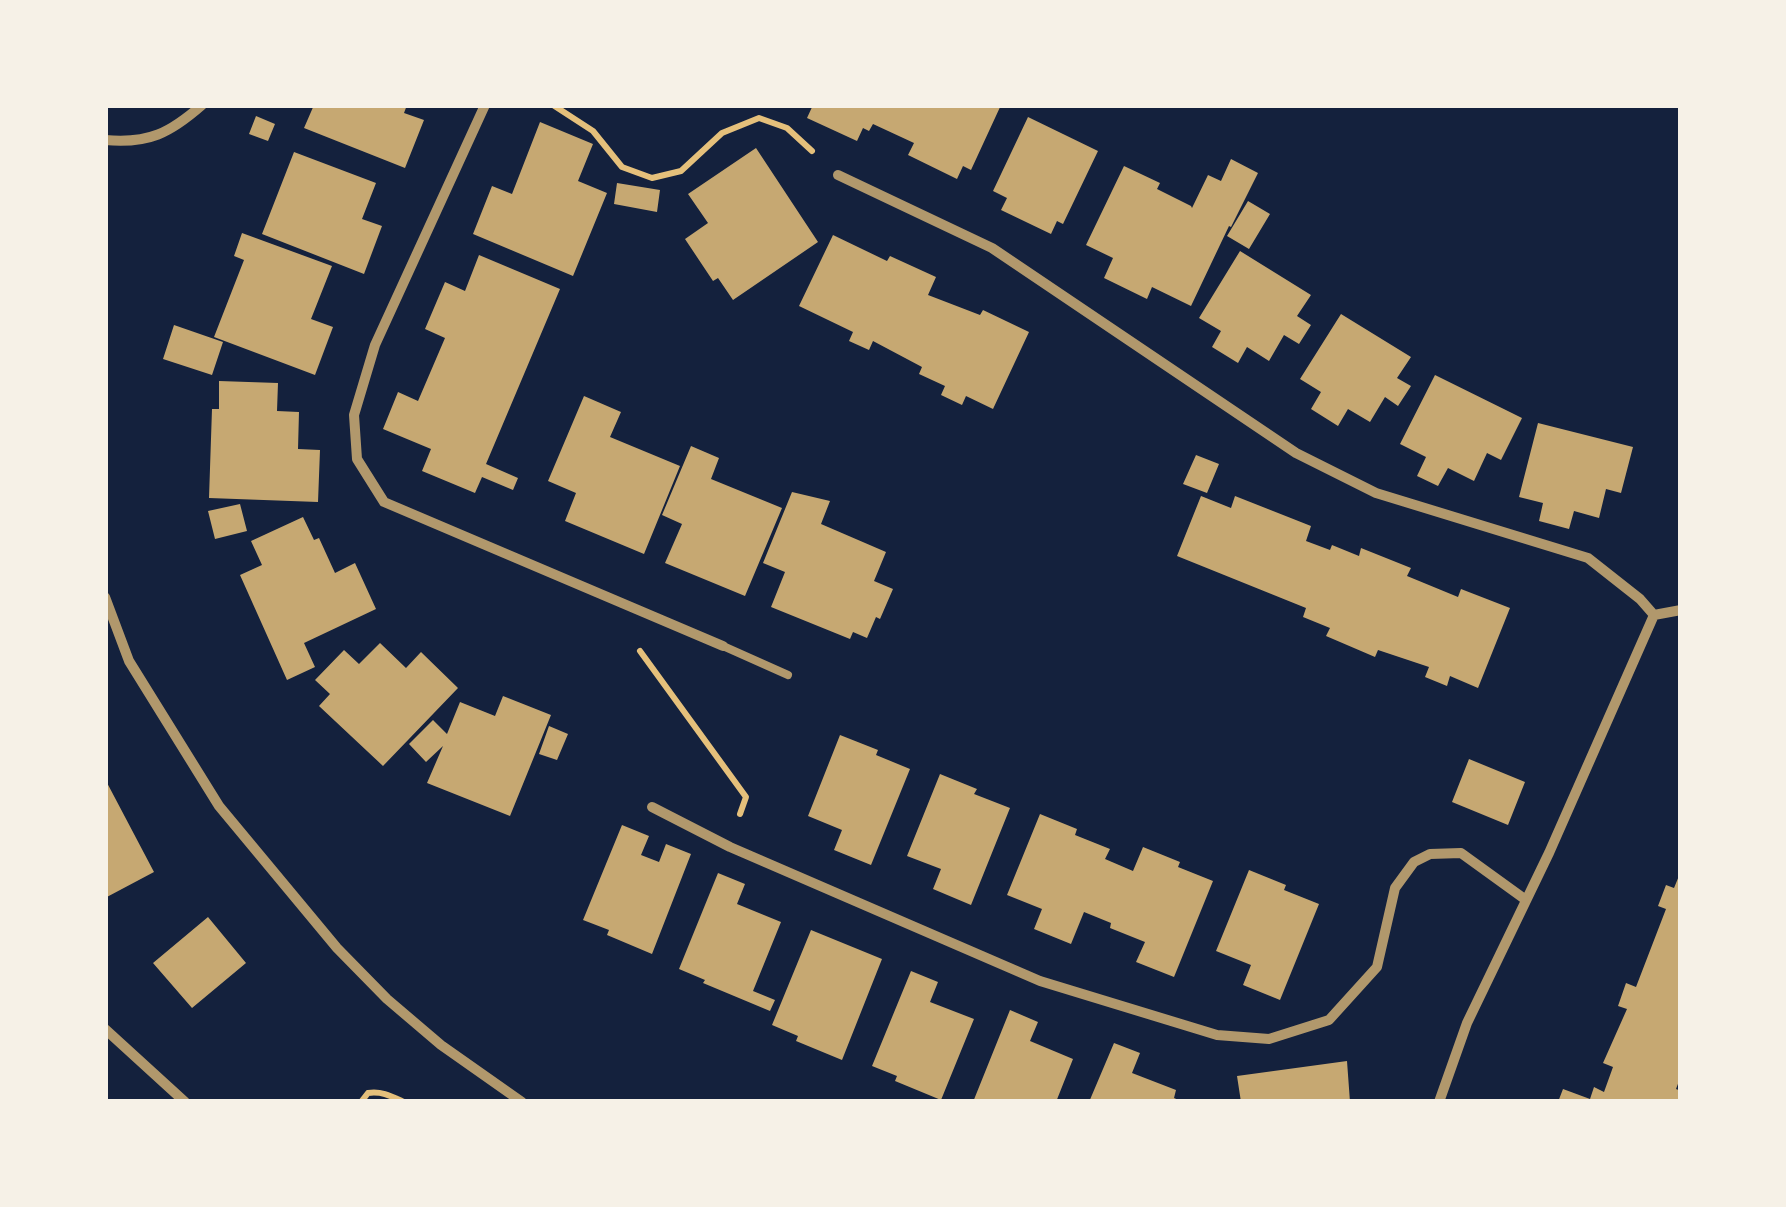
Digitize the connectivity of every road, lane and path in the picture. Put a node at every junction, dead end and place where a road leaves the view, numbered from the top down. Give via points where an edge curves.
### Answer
1 (202, 105) edge
2 (486, 105) edge
3 (553, 105) edge
4 (105, 140) edge
5 (838, 176) joint
6 (598, 594) junction
7 (105, 597) edge
8 (1681, 610) edge
9 (1654, 615) junction
10 (723, 646) joint
11 (788, 675) dead end
12 (652, 807) dead end
13 (730, 847) junction
14 (1526, 900) junction
15 (105, 1029) edge
16 (185, 1102) edge
17 (361, 1102) edge
18 (404, 1102) edge
19 (522, 1102) edge
20 (1439, 1102) edge

1 - 4 street via 177,127 149,138
2 - 6 street via 375,345 354,415 357,459 384,502
3 - 5 path via 592,132 622,167 652,178 681,171 722,133 759,118 787,128
5 - 9 street via 992,248 1296,453 1376,493 1588,558
6 - 10 street
6 - 13 path via 746,797
7 - 19 street via 129,661 231,821 387,999
8 - 9 street
9 - 14 street
10 - 11 lane
12 - 13 street
13 - 14 street via 1040,981 1216,1035 1269,1039 1329,1020 1377,967 1395,888 1414,862 1461,853
14 - 20 street via 1467,1023
15 - 16 street
17 - 18 path via 377,1092

